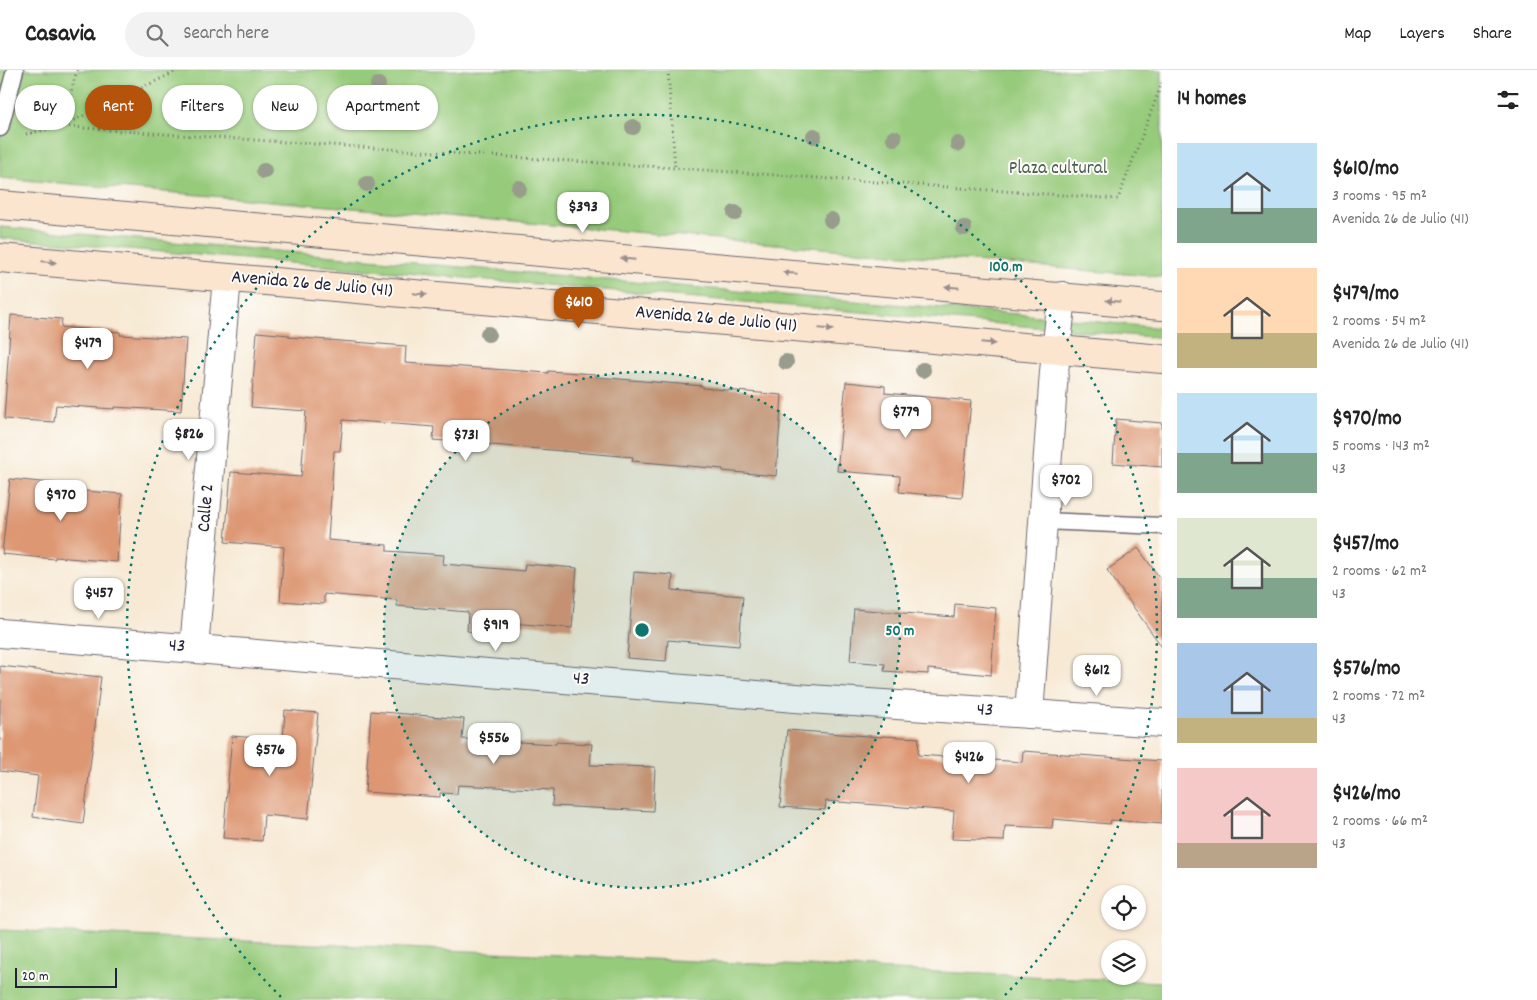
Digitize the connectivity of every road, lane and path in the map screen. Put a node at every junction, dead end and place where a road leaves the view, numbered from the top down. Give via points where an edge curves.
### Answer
1 (15, 70) edge
2 (77, 70) edge
3 (179, 70) edge
4 (668, 70) edge
5 (1162, 84) edge
6 (73, 85) edge
7 (75, 120) edge
8 (75, 127) edge
9 (0, 128) edge
10 (45, 130) edge
11 (24, 135) dead end
12 (675, 168) junction
13 (0, 205) edge
14 (0, 258) edge
15 (227, 278) junction
16 (1062, 296) junction
17 (1162, 306) edge
18 (1056, 349) junction
19 (1162, 359) edge
20 (1043, 521) junction
21 (1162, 526) edge
22 (0, 633) edge
23 (194, 648) junction
24 (1029, 714) junction
25 (1162, 723) edge

1 - 9 lane
2 - 6 path
3 - 7 path
4 - 12 path
5 - 12 path via 1118,200
8 - 12 path
10 - 11 path
16 -> 13 main road
14 -> 15 main road, Avenida 26 de Julio (41)
15 -> 18 main road, Avenida 26 de Julio (41)
15 - 23 street, Calle 2
17 -> 16 main road
16 - 18 street
18 - 19 main road, Avenida 26 de Julio (41)
18 - 20 street
20 - 21 lane
20 - 24 street
22 - 23 street, 43
23 - 24 street, 43
24 - 25 street, 43

